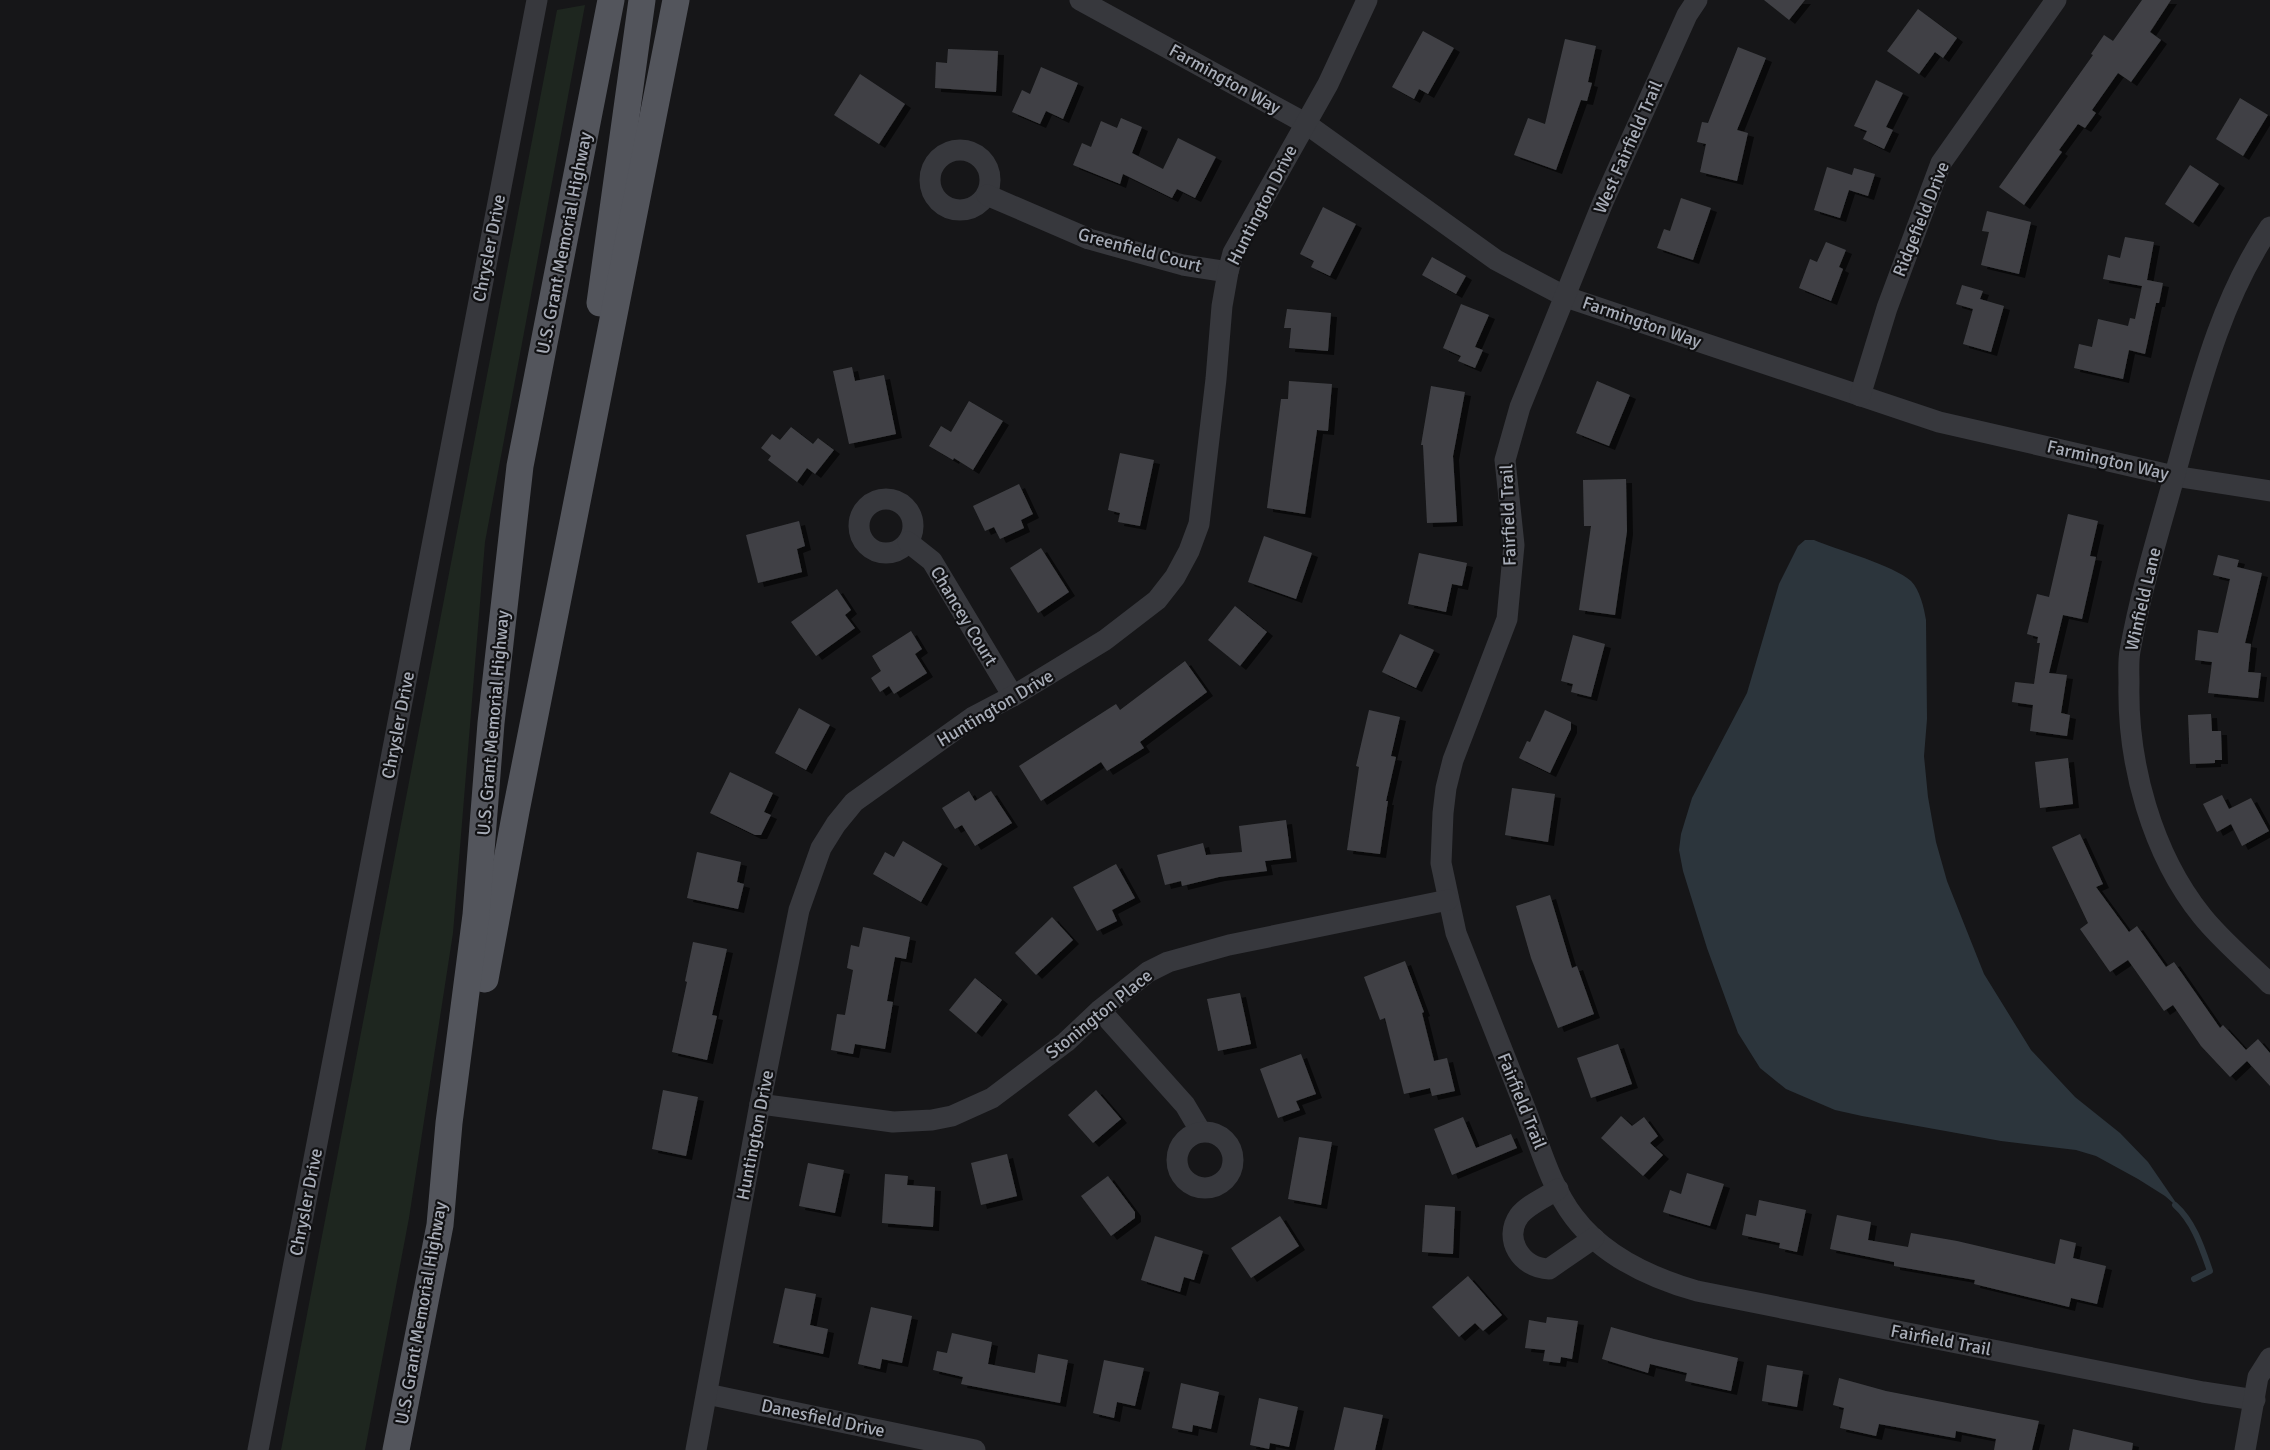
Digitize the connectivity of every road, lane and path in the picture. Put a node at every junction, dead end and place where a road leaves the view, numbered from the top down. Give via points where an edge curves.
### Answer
1 (537, 0) edge
2 (611, 0) edge
3 (642, 0) edge
4 (676, 0) edge
5 (1080, 0) edge
6 (1367, 0) edge
7 (1697, 0) edge
8 (2056, 0) edge
9 (1305, 123) junction
10 (987, 195) dead end
11 (2270, 227) edge
12 (1227, 272) junction
13 (1566, 297) junction
14 (599, 392) junction
15 (1860, 396) junction
16 (2174, 476) junction
17 (2270, 491) edge
18 (908, 542) dead end
19 (1013, 696) junction
20 (1448, 900) junction
21 (2270, 984) edge
22 (1100, 1010) junction
23 (760, 1104) junction
24 (1201, 1132) dead end
25 (1558, 1189) junction
26 (440, 1225) junction
27 (1594, 1238) junction
28 (2270, 1358) edge
29 (707, 1394) junction
30 (2255, 1400) junction
31 (258, 1450) edge
32 (396, 1450) edge
33 (696, 1450) edge
34 (975, 1450) edge
35 (2245, 1450) edge

1 - 31 street, Chrysler Drive
2 - 26 main road, U.S. Grant Memorial Highway via 520,466 491,723 476,915
3 - 14 main road via 600,298
4 - 14 main road, U.S. Grant Memorial Highway
5 - 9 street, Farmington Way
6 - 9 street, Huntington Drive
7 - 13 street, West Fairfield Trail via 1603,202
8 - 15 street, Ridgefield Drive via 1941,164 1887,308
9 - 12 street, Huntington Drive via 1233,253
9 - 13 street, Farmington Way via 1496,260
10 - 12 street, Greenfield Court via 1089,239 1183,265
11 - 16 street, Winfield Lane via 2226,307
12 - 19 street, Huntington Drive via 1199,524 1190,551 1157,600 1106,640
13 - 15 street, Farmington Way
13 - 20 street, Fairfield Trail via 1520,407 1505,460 1514,545 1507,619 1446,788 1441,852
14 - 26 main road, U.S. Grant Memorial Highway
15 - 16 street, Farmington Way via 1939,422
16 - 17 street, Farmington Way
16 - 21 street, Winfield Lane via 2130,654 2128,718 2142,796 2168,863 2202,916
18 - 19 street, Chancey Court via 932,561
19 - 23 street, Huntington Drive via 963,723 854,802 821,848 799,910
20 - 22 street, Stonington Place via 1229,945 1168,962 1148,972
20 - 25 street, Fairfield Trail via 1456,933
22 - 23 street, Stonington Place via 1066,1042 992,1098 952,1116 893,1122
22 - 24 street via 1185,1104
23 - 29 street, Huntington Drive
25 - 27 street, Fairfield Trail via 1574,1216
25 - 27 street via 1521,1213 1516,1221 1515,1243 1523,1260 1549,1269
26 - 32 main road, U.S. Grant Memorial Highway
27 - 30 street, Fairfield Trail via 1651,1276 1697,1292
28 - 30 street via 2258,1377
29 - 33 street, Huntington Drive
29 - 34 street, Danesfield Drive
30 - 35 street

